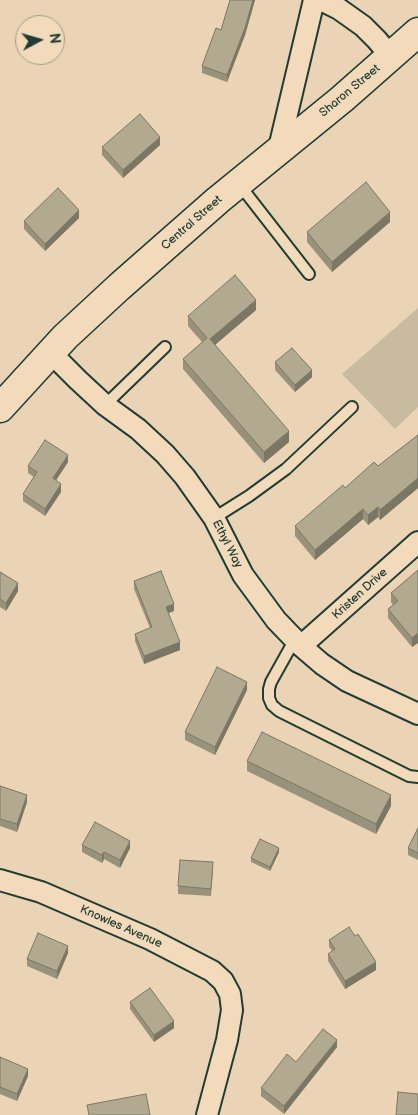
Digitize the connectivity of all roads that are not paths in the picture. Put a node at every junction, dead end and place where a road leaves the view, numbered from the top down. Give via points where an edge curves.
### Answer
1 (314, 0) edge
2 (321, 0) edge
3 (418, 32) edge
4 (391, 57) junction
5 (279, 148) junction
6 (238, 183) junction
7 (309, 274) dead end
8 (165, 347) dead end
9 (50, 352) junction
10 (106, 405) junction
11 (352, 407) dead end
12 (0, 408) edge
13 (214, 518) junction
14 (418, 542) edge
15 (298, 642) junction
16 (418, 714) edge
17 (418, 777) edge
18 (0, 880) edge
19 (207, 1115) edge

1 - 5 street
2 - 4 street via 363,26
3 - 4 main road, Sharon Street
4 - 5 main road, Sharon Street
5 - 6 main road, Central Street
6 - 7 lane
6 - 9 main road, Central Street
8 - 10 lane
9 - 10 street, Ethyl Way
9 - 12 main road, Central Street
10 - 13 street, Ethyl Way via 165,454
11 - 13 lane via 286,469
13 - 15 street, Ethyl Way via 243,575 276,620
14 - 15 street, Kristen Drive
15 - 16 street, Ethyl Way via 347,682
15 - 17 lane via 269,689 272,704 279,711 409,776
18 - 19 street, Knowles Avenue via 41,892 150,939 212,971 223,981 230,994 230,1029

